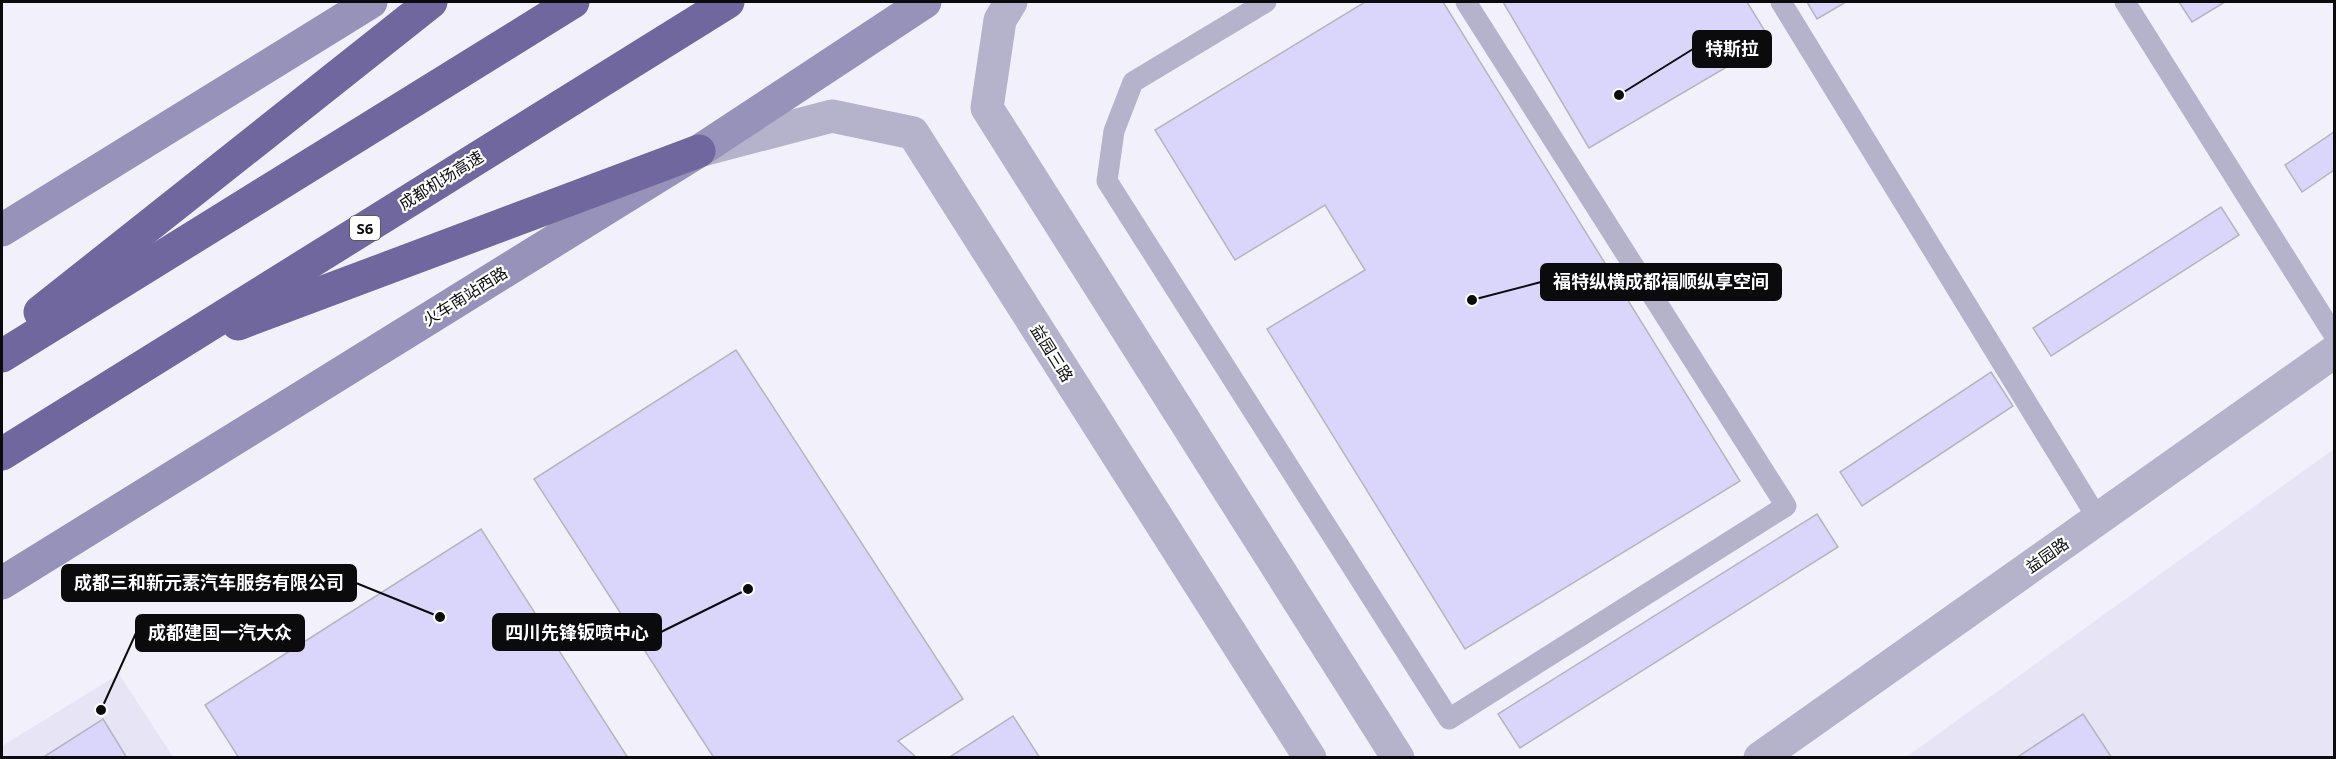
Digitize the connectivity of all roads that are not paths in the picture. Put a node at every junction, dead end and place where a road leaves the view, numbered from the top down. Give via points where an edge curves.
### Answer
1 (371, 2) edge
2 (431, 2) edge
3 (573, 2) edge
4 (728, 2) edge
5 (925, 2) edge
6 (1011, 2) edge
7 (1266, 2) edge
8 (1466, 2) edge
9 (1781, 2) edge
10 (2125, 2) edge
11 (699, 151) junction
12 (2, 230) edge
13 (2334, 335) edge
14 (2, 342) edge
15 (171, 349) junction
16 (2334, 352) edge
17 (2, 356) edge
18 (2, 454) edge
19 (2098, 519) junction
20 (2, 584) edge
21 (1310, 758) edge
22 (1398, 758) edge
23 (1760, 758) edge

1 - 12 main road
2 - 14 highway
3 - 17 highway
4 - 15 highway, 成都机场高速 / S6
5 - 11 main road, 火车南站西路
6 - 22 street via 1000,20 987,108
7 - 8 lane via 1133,82 1114,130 1107,181 1449,719 1786,506
9 - 19 lane
10 - 13 lane
11 - 15 highway
11 - 20 main road, 火车南站西路
11 - 21 street, 益园三路 via 832,116 913,134
15 - 18 highway, 成都机场高速 / S6
16 - 19 street, 益园路
19 - 23 street, 益园路

